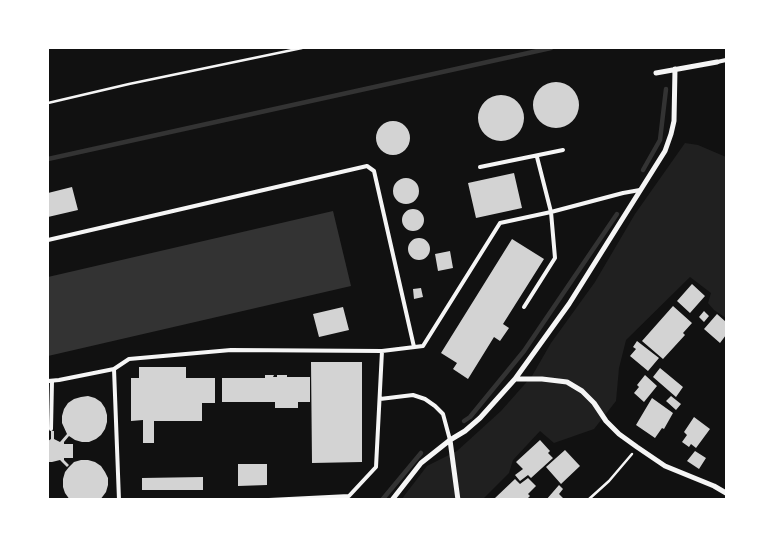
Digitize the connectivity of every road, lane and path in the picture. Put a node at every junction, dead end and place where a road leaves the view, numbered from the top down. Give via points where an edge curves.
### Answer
1 (302, 48) edge
2 (726, 60) edge
3 (717, 62) joint
4 (675, 69) junction
5 (656, 72) dead end
6 (48, 102) edge
7 (563, 150) dead end
8 (537, 157) junction
9 (480, 168) dead end
10 (640, 190) junction
11 (552, 212) junction
12 (48, 240) edge
13 (524, 307) dead end
14 (414, 347) junction
15 (382, 351) junction
16 (114, 369) junction
17 (515, 379) junction
18 (50, 381) edge
19 (380, 399) junction
20 (51, 429) dead end
21 (450, 440) junction
22 (637, 447) junction
23 (726, 492) edge
24 (119, 500) edge
25 (269, 500) edge
26 (392, 500) edge
27 (458, 500) edge
28 (588, 500) edge

1 - 6 path
2 - 3 lane
3 - 4 street
4 - 5 street
4 - 10 street via 671,134 665,151
7 - 8 lane
8 - 9 lane
8 - 11 lane
10 - 11 lane
10 - 17 street via 569,304
11 - 13 lane via 555,258
11 - 14 lane via 500,223 423,346
12 - 14 lane via 366,166 374,171
14 - 15 lane
15 - 16 lane via 231,350 129,359
15 - 19 lane
16 - 18 lane
16 - 24 lane
17 - 21 street via 480,418
17 - 22 street via 567,382 582,391 619,434
18 - 20 lane
19 - 21 lane via 412,395 425,399 444,414
19 - 25 lane via 376,467 349,496
21 - 26 street via 421,463
21 - 27 street
22 - 23 street via 665,466
22 - 28 path via 609,481

